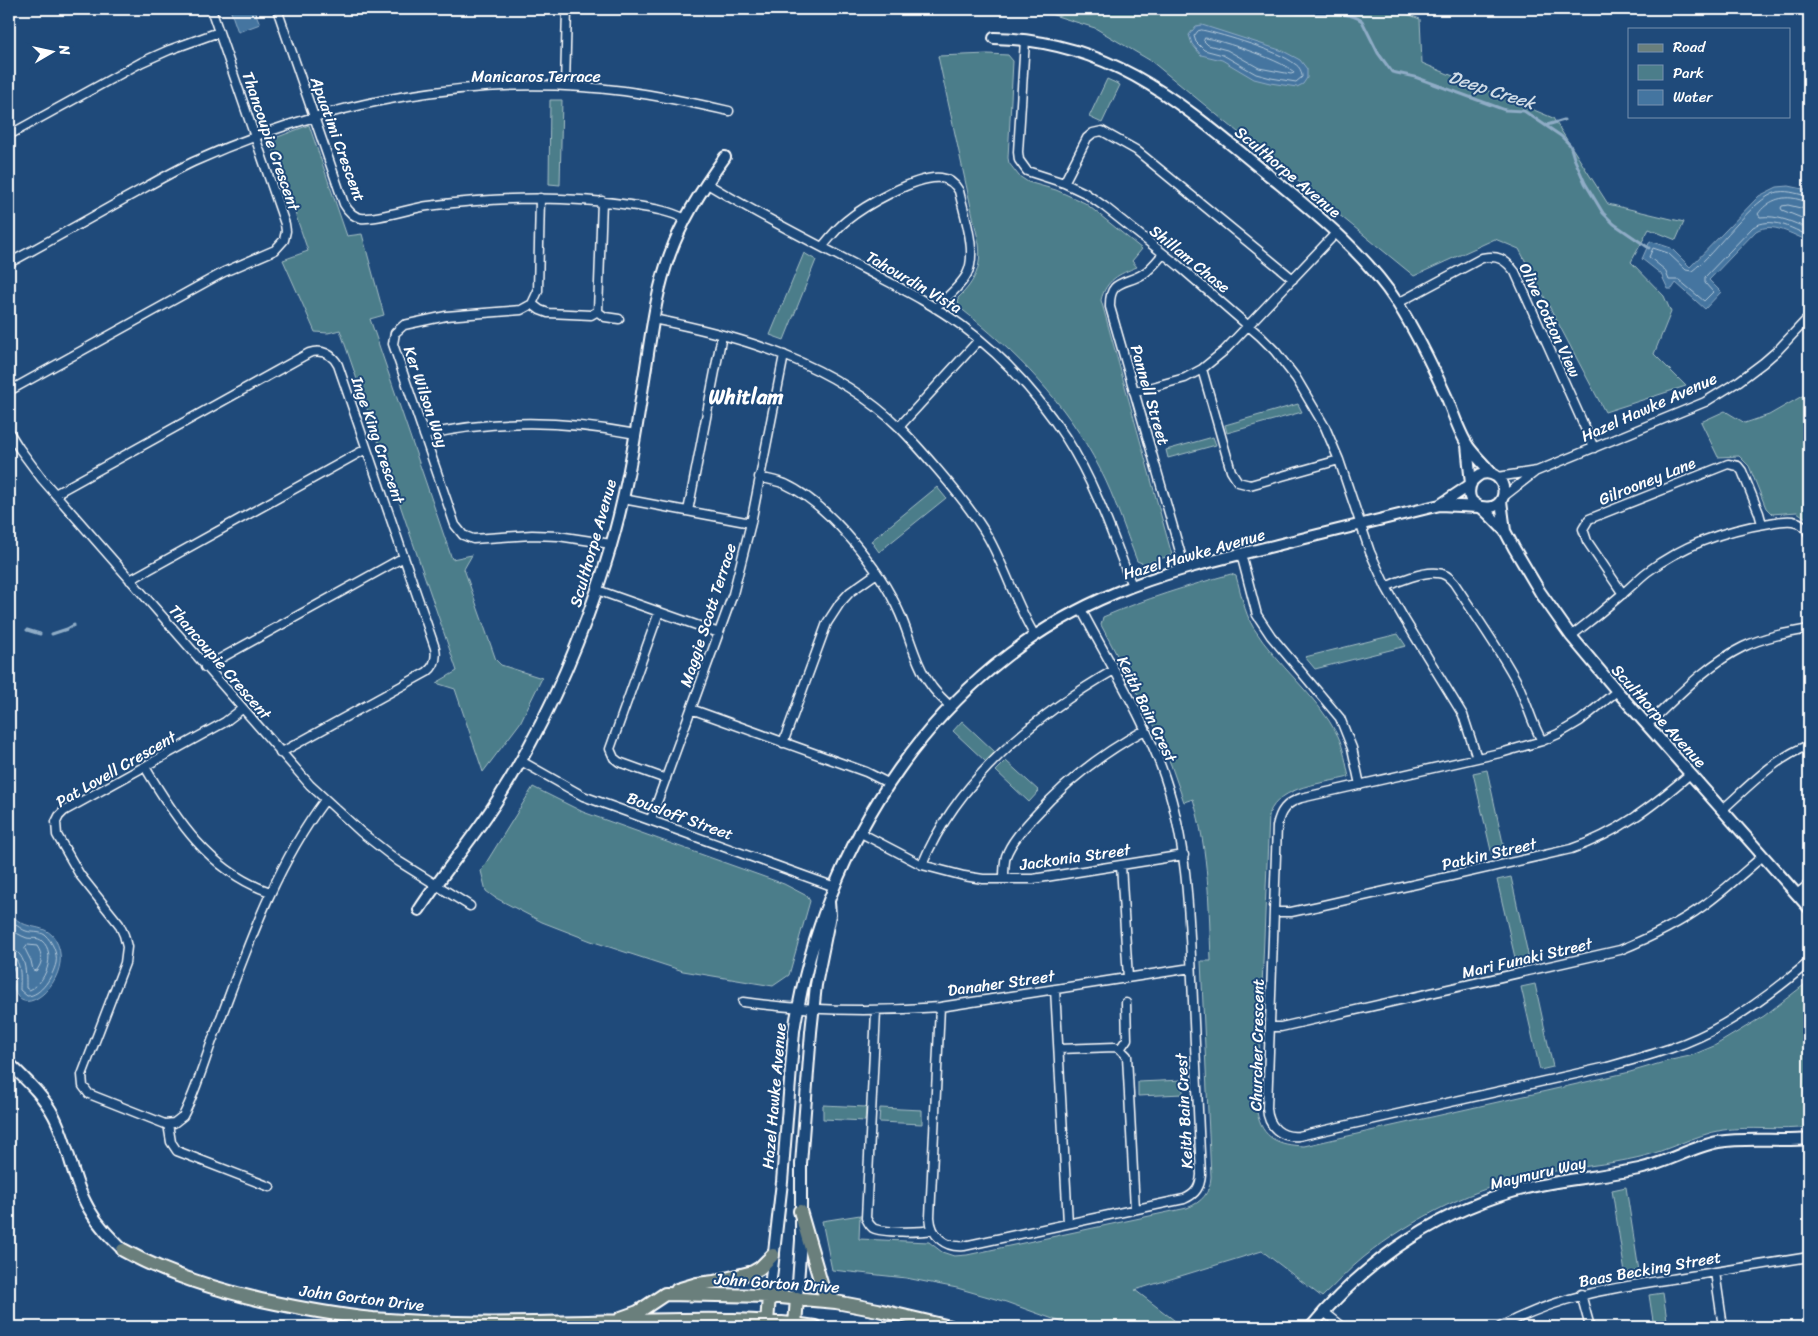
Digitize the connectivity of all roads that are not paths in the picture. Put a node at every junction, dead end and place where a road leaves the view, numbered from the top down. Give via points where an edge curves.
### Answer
1 (211, 9) edge
2 (279, 9) edge
3 (567, 9) edge
4 (219, 32) junction
5 (994, 38) dead end
6 (1025, 40) junction
7 (565, 86) junction
8 (729, 111) dead end
9 (314, 116) junction
10 (9, 135) edge
11 (255, 137) junction
12 (725, 157) dead end
13 (706, 183) junction
14 (1064, 183) junction
15 (540, 198) junction
16 (602, 201) junction
17 (685, 219) junction
18 (1337, 232) junction
19 (822, 247) junction
20 (1162, 254) junction
21 (9, 263) edge
22 (1293, 279) junction
23 (1398, 303) junction
24 (532, 304) junction
25 (935, 308) junction
26 (598, 312) junction
27 (1809, 316) edge
28 (619, 319) dead end
29 (653, 320) junction
30 (1248, 325) junction
31 (722, 334) junction
32 (979, 340) junction
33 (784, 355) junction
34 (1202, 369) junction
35 (9, 391) edge
36 (1134, 392) junction
37 (899, 427) junction
38 (9, 432) edge
39 (636, 434) junction
40 (424, 435) junction
41 (1467, 445) junction
42 (1594, 448) junction
43 (366, 449) junction
44 (1339, 460) junction
45 (1537, 471) junction
46 (1495, 476) junction
47 (759, 477) junction
48 (1470, 484) junction
49 (55, 494) junction
50 (623, 498) junction
51 (1502, 499) junction
52 (1440, 505) junction
53 (1480, 507) junction
54 (688, 511) junction
55 (751, 523) junction
56 (1762, 524) junction
57 (1361, 525) junction
58 (1505, 531) junction
59 (1809, 534) edge
60 (611, 544) junction
61 (1241, 554) junction
62 (404, 557) junction
63 (1184, 569) junction
64 (877, 573) junction
65 (130, 580) junction
66 (1132, 586) junction
67 (1386, 587) junction
68 (597, 590) junction
69 (1623, 594) junction
70 (1081, 609) junction
71 (659, 612) junction
72 (1809, 629) edge
73 (719, 632) junction
74 (1035, 636) junction
75 (1571, 636) junction
76 (205, 667) junction
77 (1114, 670) junction
78 (1617, 691) junction
79 (950, 706) junction
80 (242, 709) junction
81 (691, 709) junction
82 (1647, 725) junction
83 (1146, 730) junction
84 (1542, 741) junction
85 (783, 742) junction
86 (1809, 745) edge
87 (280, 754) junction
88 (1477, 758) junction
89 (521, 761) junction
90 (145, 767) junction
91 (1690, 774) junction
92 (666, 779) junction
93 (888, 783) junction
94 (1360, 784) junction
95 (325, 800) junction
96 (1722, 810) junction
97 (651, 819) junction
98 (859, 832) junction
99 (1184, 855) junction
100 (1763, 856) junction
101 (922, 865) junction
102 (1121, 865) junction
103 (1004, 879) junction
104 (1809, 884) edge
105 (436, 885) junction
106 (835, 887) junction
107 (270, 892) junction
108 (1797, 894) junction
109 (829, 902) junction
110 (470, 906) dead end
111 (1809, 908) edge
112 (419, 910) dead end
113 (1274, 912) junction
114 (1809, 962) edge
115 (1191, 968) junction
116 (1128, 978) junction
117 (1055, 989) junction
118 (744, 1002) dead end
119 (1126, 1003) dead end
120 (940, 1006) junction
121 (798, 1008) junction
122 (814, 1009) junction
123 (876, 1011) junction
124 (1270, 1027) junction
125 (1120, 1049) junction
126 (1058, 1050) junction
127 (9, 1064) edge
128 (168, 1124) junction
129 (1809, 1139) edge
130 (270, 1187) dead end
131 (1135, 1209) junction
132 (800, 1210) junction
133 (1068, 1223) junction
134 (932, 1230) junction
135 (123, 1250) joint
136 (773, 1256) junction
137 (1809, 1257) edge
138 (1715, 1272) junction
139 (665, 1294) junction
140 (1581, 1294) junction
141 (770, 1296) junction
142 (797, 1298) junction
143 (836, 1302) junction
144 (1324, 1312) junction
145 (607, 1322) junction
146 (767, 1322) junction
147 (794, 1326) junction
148 (815, 1327) edge
149 (950, 1327) edge
150 (1311, 1327) edge
151 (1343, 1327) edge
152 (1500, 1327) edge
153 (1590, 1327) edge
154 (1723, 1327) edge

1 - 4 street, Thancoupie Crescent
2 - 9 street, Apuatimi Crescent
3 - 7 street
4 - 10 street via 142,62
4 - 11 street, Thancoupie Crescent
5 - 6 street, Sculthorpe Avenue
6 - 14 street, Shillam Chase via 1019,160 1027,171
6 - 18 street, Sculthorpe Avenue via 1090,56 1126,70 1157,88 1198,117
7 - 8 street, Manicaros Terrace via 623,91
7 - 9 street, Manicaros Terrace via 439,91 376,101
9 - 11 street, Manicaros Terrace
9 - 15 street, Apuatimi Crescent via 344,204 357,217 482,200
11 - 21 street, Manicaros Terrace via 190,163
11 - 35 street, Thancoupie Crescent via 285,226 281,245 224,272
12 - 13 street, Sculthorpe Avenue
13 - 17 street, Sculthorpe Avenue
13 - 19 street, Tahourdin Vista
14 - 20 street, Shillam Chase via 1105,207
14 - 22 street via 1087,138 1102,131 1136,150
15 - 16 street, Apuatimi Crescent
15 - 24 street via 538,291
16 - 17 street, Apuatimi Crescent via 666,211
16 - 26 street
17 - 29 street, Sculthorpe Avenue via 664,274
18 - 22 street
18 - 23 street, Sculthorpe Avenue
19 - 25 street, Tahourdin Vista
19 - 25 street via 845,222 888,194 917,182 936,178 949,180 959,191 972,253 971,264 963,280
20 - 30 street, Shillam Chase
20 - 36 street, Pannell Street via 1144,273 1114,288 1110,297
22 - 30 street
23 - 41 street, Sculthorpe Avenue via 1430,360
23 - 42 street, Olive Cotton View via 1482,258 1492,256 1508,262
24 - 26 street via 548,313 591,316
24 - 40 street, Ker Wilson Way via 519,310 446,316 404,324 397,329 393,344
25 - 32 street, Tahourdin Vista
26 - 28 street via 605,317
27 - 42 street, Hazel Hawke Avenue via 1778,350 1721,393
29 - 31 street
29 - 39 street, Sculthorpe Avenue
30 - 34 street via 1224,352
30 - 44 street, Shillam Chase via 1274,351 1300,385 1325,427
31 - 33 street
31 - 54 street
32 - 37 street
32 - 66 street, Tahourdin Vista via 1031,391 1066,438 1090,482
33 - 37 street via 852,391
33 - 47 street, Maggie Scott Terrace
34 - 36 street via 1184,378
34 - 44 street via 1231,471 1238,482 1250,484
36 - 63 street, Pannell Street
37 - 74 street via 969,509 996,554
38 - 49 street, Thancoupie Crescent
39 - 40 street via 594,426 526,422 466,427
39 - 50 street, Sculthorpe Avenue
40 - 60 street, Ker Wilson Way via 455,525 464,536 476,539 558,536
41 - 46 street, Sculthorpe Avenue
41 - 48 street, Sculthorpe Avenue
42 - 45 street, Hazel Hawke Avenue
43 - 49 street, Inge King Crescent via 337,364 327,353 314,352
43 - 62 street, Inge King Crescent
43 - 65 street
44 - 57 street, Shillam Chase
45 - 46 street, Hazel Hawke Avenue
45 - 51 street, Hazel Hawke Avenue
46 - 48 street via 1478,476
46 - 51 street via 1503,486
47 - 55 street, Maggie Scott Terrace
47 - 64 street via 784,484 812,503 844,532
48 - 52 street, Hazel Hawke Avenue
48 - 53 street via 1470,495
49 - 65 street, Thancoupie Crescent
50 - 54 street
50 - 60 street, Sculthorpe Avenue
51 - 53 street via 1492,508
51 - 58 street, Sculthorpe Avenue
52 - 53 street, Hazel Hawke Avenue
52 - 57 street, Hazel Hawke Avenue
53 - 58 street, Sculthorpe Avenue
54 - 55 street
55 - 73 street, Maggie Scott Terrace via 733,594
56 - 59 street via 1794,520
56 - 69 street via 1726,532 1688,547 1646,573
56 - 69 street, Gilrooney Lane via 1742,470 1728,464 1589,520 1583,529 1587,541
57 - 61 street, Hazel Hawke Avenue
57 - 67 street, Shillam Chase
58 - 75 street, Sculthorpe Avenue via 1536,586
60 - 68 street, Sculthorpe Avenue
61 - 63 street, Hazel Hawke Avenue
61 - 94 street via 1257,615 1340,718 1352,748
62 - 76 street
62 - 87 street, Inge King Crescent via 435,650 433,666
63 - 66 street, Hazel Hawke Avenue
64 - 79 street via 899,612 931,686
64 - 85 street via 850,592 827,623
65 - 76 street, Thancoupie Crescent
66 - 70 street, Hazel Hawke Avenue
67 - 84 street via 1436,572 1449,578 1517,682
67 - 88 street, Shillam Chase via 1463,714
68 - 71 street
68 - 89 street, Sculthorpe Avenue via 562,679
69 - 75 street
70 - 74 street, Hazel Hawke Avenue
70 - 77 street, Keith Bain Crest
71 - 73 street
71 - 92 street via 610,749 620,762
72 - 82 street via 1759,641 1727,656
73 - 81 street, Maggie Scott Terrace
74 - 79 street, Hazel Hawke Avenue
75 - 78 street, Sculthorpe Avenue
76 - 80 street, Thancoupie Crescent
77 - 83 street, Keith Bain Crest
77 - 101 street via 1052,709 1003,752 953,811
78 - 82 street, Sculthorpe Avenue
78 - 84 street, Churcher Crescent via 1580,721
79 - 93 street, Hazel Hawke Avenue
80 - 87 street, Thancoupie Crescent
80 - 90 street, Pat Lovell Crescent via 230,720
81 - 85 street
81 - 92 street, Maggie Scott Terrace
82 - 91 street, Sculthorpe Avenue
83 - 99 street, Keith Bain Crest via 1176,814
83 - 103 street via 1094,762 1052,797 1011,847 1005,858
84 - 88 street, Churcher Crescent
85 - 93 street
86 - 96 street via 1794,751 1765,772
87 - 95 street, Thancoupie Crescent
88 - 94 street, Churcher Crescent
89 - 97 street, Bousloff Street via 583,796
89 - 105 street, Sculthorpe Avenue via 498,799
90 - 107 street via 173,813 198,844 252,886
90 - 128 street, Pat Lovell Crescent via 63,812 55,829 80,875 119,924 127,947 125,963 82,1074 83,1087 92,1096
91 - 96 street, Sculthorpe Avenue
91 - 113 street, Patkin Street via 1623,826 1571,849 1291,912
92 - 97 street, Maggie Scott Terrace
93 - 98 street, Hazel Hawke Avenue
94 - 113 street, Churcher Crescent via 1293,800 1281,811
95 - 105 street, Thancoupie Crescent via 398,861
95 - 107 street
96 - 100 street, Sculthorpe Avenue
97 - 106 street, Bousloff Street
98 - 101 street, Jackonia Street
98 - 106 street, Hazel Hawke Avenue
99 - 102 street, Jackonia Street
99 - 115 street, Keith Bain Crest
100 - 108 street, Sculthorpe Avenue
100 - 124 street, Mari Funaki Street via 1704,906 1657,935 1620,950
101 - 103 street, Jackonia Street via 964,876
102 - 103 street, Jackonia Street via 1033,879
102 - 116 street
104 - 108 street
105 - 110 street, Thancoupie Crescent
105 - 112 street, Sculthorpe Avenue
106 - 109 street, Hazel Hawke Avenue
107 - 128 street via 184,1114
108 - 111 street, Sculthorpe Avenue
109 - 121 street, Hazel Hawke Avenue via 820,923
109 - 122 street, Hazel Hawke Avenue via 830,915
113 - 124 street, Churcher Crescent
114 - 124 street, Churcher Crescent via 1753,1006 1721,1026 1653,1054 1295,1136 1277,1131 1267,1116
115 - 116 street, Danaher Street
115 - 131 street, Keith Bain Crest via 1200,1182 1190,1197
116 - 117 street, Danaher Street
117 - 120 street, Danaher Street
117 - 126 street
118 - 121 street, Danaher Street
119 - 125 street via 1127,1039
120 - 123 street, Danaher Street
120 - 134 street
121 - 122 street, Danaher Street
121 - 136 street, Hazel Hawke Avenue
122 - 123 street, Danaher Street
122 - 132 street, Hazel Hawke Avenue
123 - 134 street via 866,1218 877,1229
125 - 126 street via 1107,1046
125 - 131 street via 1129,1061
126 - 133 street
127 - 135 street via 46,1102 59,1128 88,1208
128 - 130 street via 172,1146 177,1151
129 - 144 street, Maymuru Way via 1747,1138 1717,1142 1640,1168 1532,1187 1483,1201 1400,1244 1360,1276
131 - 133 street, Keith Bain Crest
132 - 142 street, Hazel Hawke Avenue
132 - 143 main road via 823,1290
133 - 134 street, Keith Bain Crest via 959,1246 947,1244
135 - 145 main road, John Gorton Drive via 168,1272 229,1292 334,1314 436,1323
136 - 139 main road via 753,1272
136 - 141 street, Hazel Hawke Avenue
137 - 138 street, Baas Becking Street
138 - 140 street, Baas Becking Street
138 - 154 street
139 - 141 main road, John Gorton Drive
139 - 145 main road, John Gorton Drive via 638,1312
140 - 152 street, Baas Becking Street via 1540,1308
140 - 153 street
141 - 142 main road, John Gorton Drive
141 - 146 main road
142 - 143 main road, John Gorton Drive
142 - 147 main road
143 - 149 main road, John Gorton Drive
144 - 150 street, Maymuru Way
144 - 151 street
145 - 146 main road, John Gorton Drive
146 - 147 main road, John Gorton Drive
147 - 148 main road, John Gorton Drive

